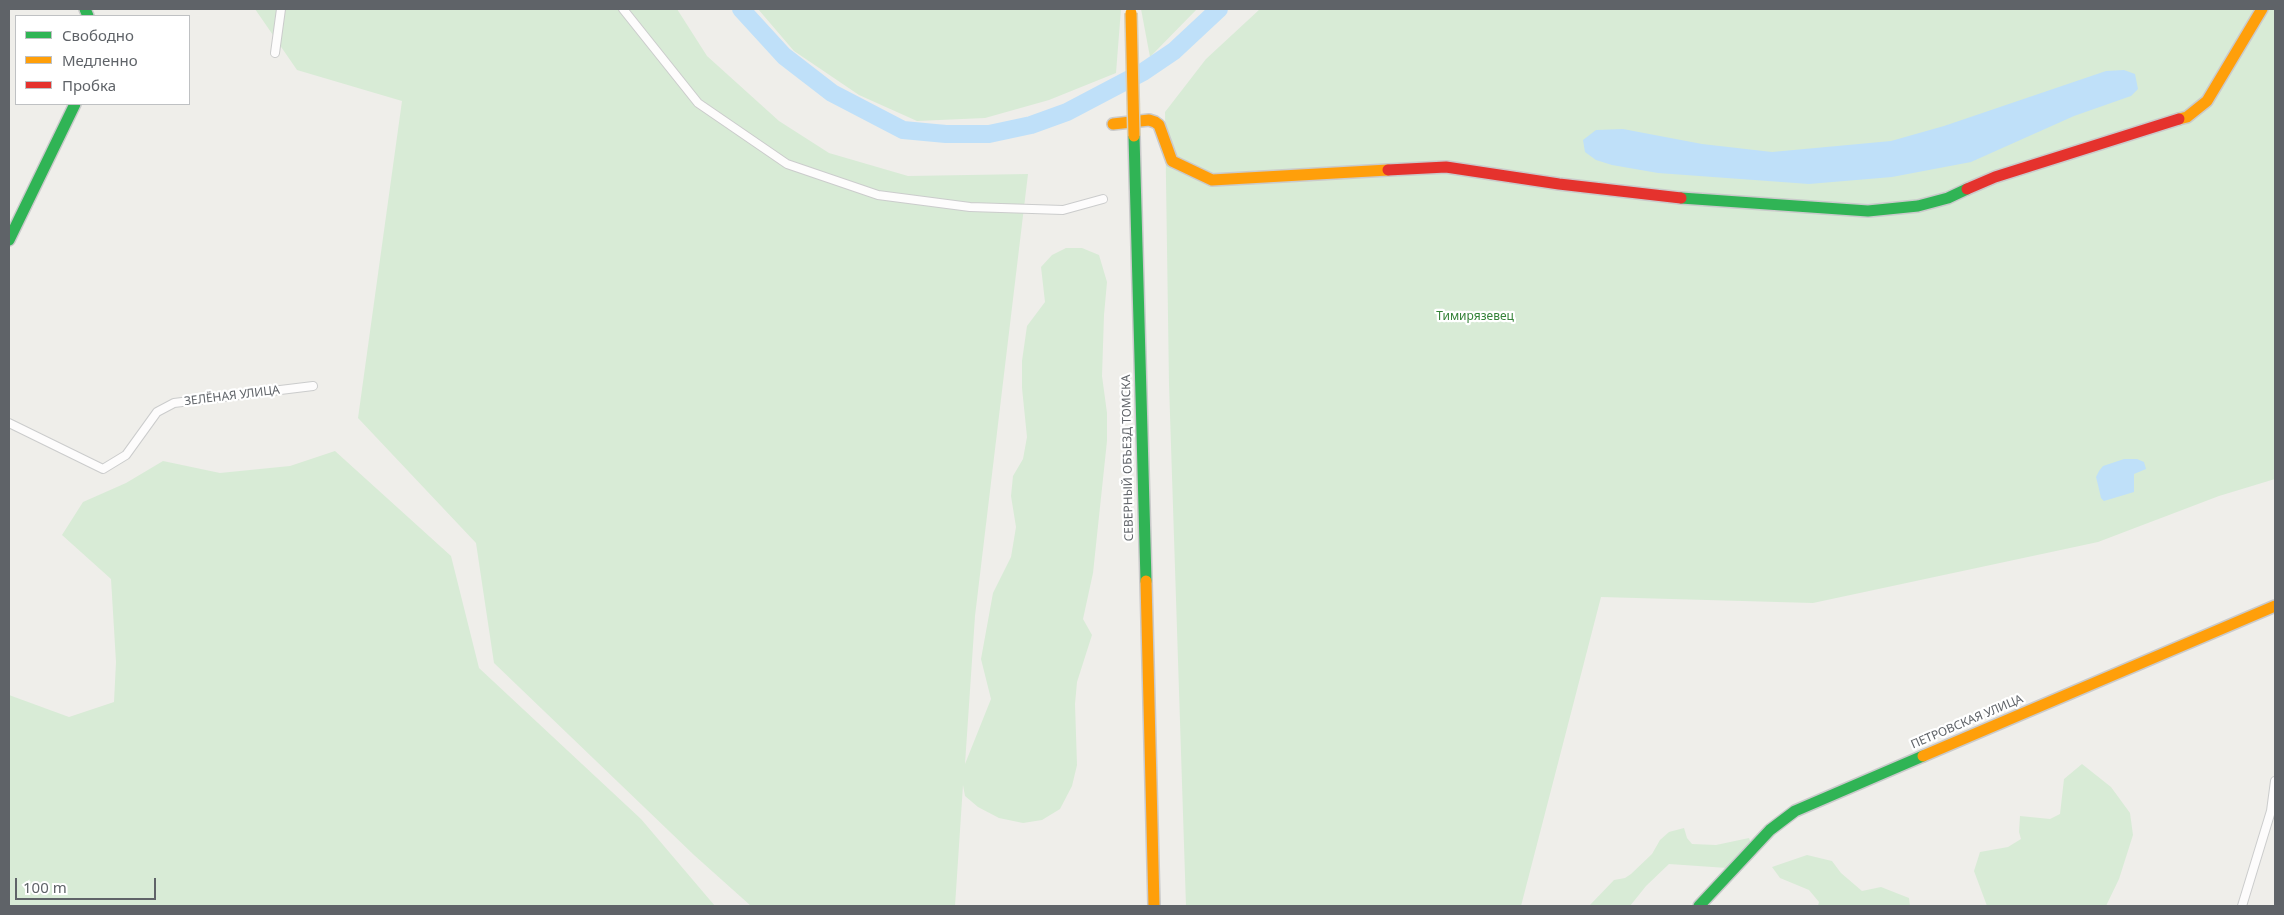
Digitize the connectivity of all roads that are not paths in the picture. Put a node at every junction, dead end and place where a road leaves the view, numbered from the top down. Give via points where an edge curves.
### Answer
1 (281, 9) edge
2 (623, 9) edge
3 (2262, 9) edge
4 (1131, 11) edge
5 (275, 53) dead end
6 (75, 105) edge
7 (1113, 124) dead end
8 (1103, 199) dead end
9 (9, 240) edge
10 (313, 386) dead end
11 (9, 423) edge
12 (2275, 606) edge
13 (2275, 782) edge
14 (1154, 906) edge
15 (1700, 906) edge
16 (2242, 906) edge

1 - 5 street
2 - 8 street via 698,103 787,164 878,195 970,207 1063,210
3 - 7 street via 2207,101 2187,117 1995,177 1948,198 1918,206 1868,211 1694,200 1446,167 1212,180 1172,161 1155,122
4 - 14 street, СЕВЕРНЫЙ ОБЪЕЗД ТОМСКА, bridge
6 - 9 street
10 - 11 street, ЗЕЛЁНАЯ УЛИЦА via 174,403 157,412 126,455 103,469
12 - 15 street, ПЕТРОВСКАЯ УЛИЦА via 1795,811 1770,830
13 - 16 street via 2271,811

